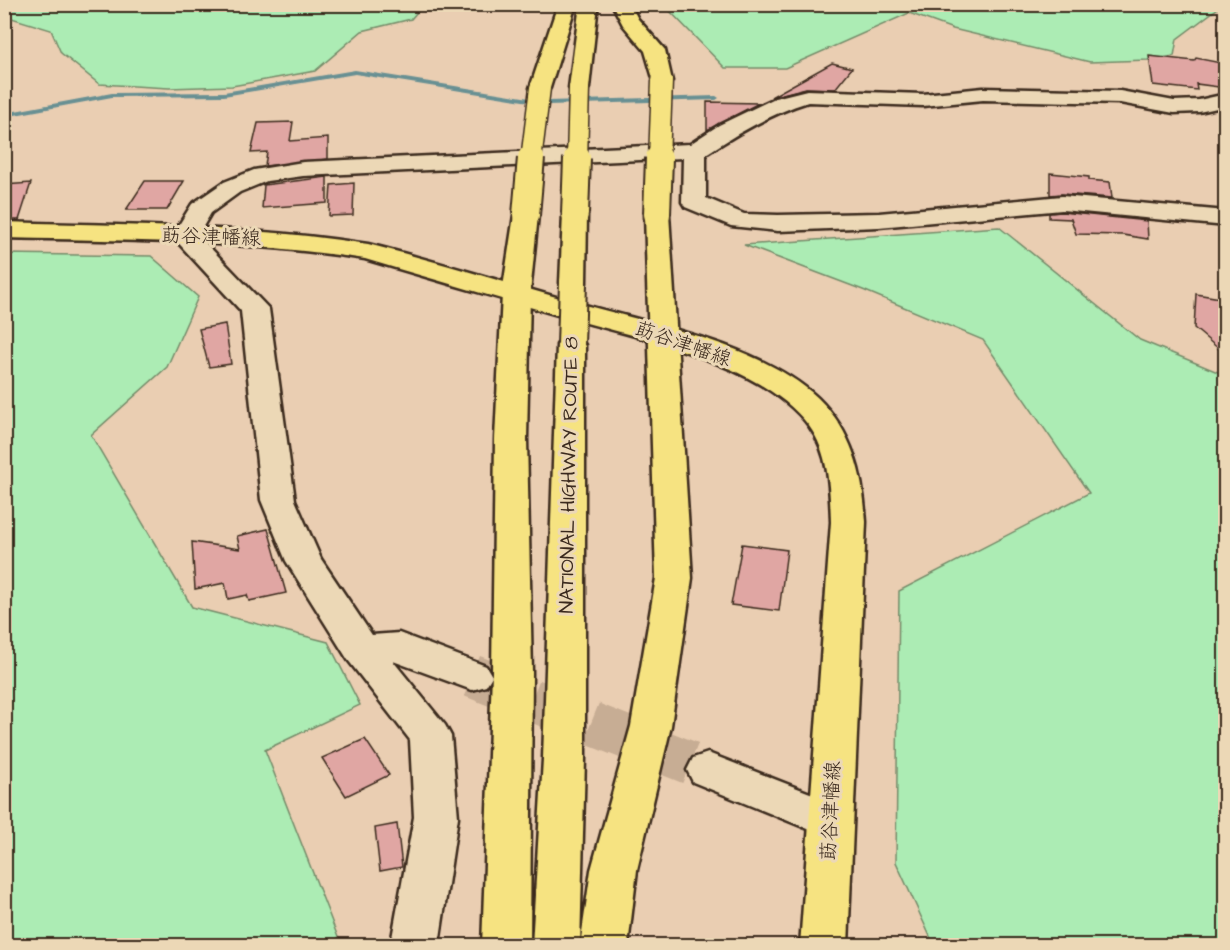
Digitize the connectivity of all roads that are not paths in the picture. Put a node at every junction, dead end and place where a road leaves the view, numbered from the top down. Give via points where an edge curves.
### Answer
1 (567, 4) edge
2 (589, 4) edge
3 (621, 4) edge
4 (1226, 100) edge
5 (695, 151) junction
6 (1226, 219) edge
7 (4, 230) edge
8 (185, 236) junction
9 (516, 294) junction
10 (661, 334) junction
11 (362, 650) junction
12 (472, 676) tunnel mouth
13 (708, 770) tunnel mouth
14 (830, 820) junction
15 (417, 945) edge
16 (506, 945) edge
17 (556, 945) edge
18 (604, 945) edge
19 (824, 945) edge

1 - 9 main road, bridge via 540,88
2 - 17 main road, NATIONAL HIGHWAY ROUTE 8, bridge via 579,88 574,214 565,747
3 - 10 main road, bridge via 655,50 662,81 657,214
4 - 5 street via 1174,107 1120,97 982,94 923,100 807,96 783,102
5 - 6 street via 694,202 740,221 879,220 1062,203
5 - 8 street via 303,169 262,175 232,187 201,210
7 - 8 main road, 莇谷津幡線
8 - 9 main road, 莇谷津幡線 via 327,244
8 - 11 street via 255,309 278,500 304,561
9 - 10 main road, 莇谷津幡線
9 - 16 main road
10 - 14 main road, 莇谷津幡線 via 754,369 797,395 832,437 845,481 850,536
10 - 18 main road via 674,578 651,726 614,870
11 - 12 street via 399,647
11 - 15 street via 430,736 436,817
13 - 14 street
14 - 19 main road, 莇谷津幡線

